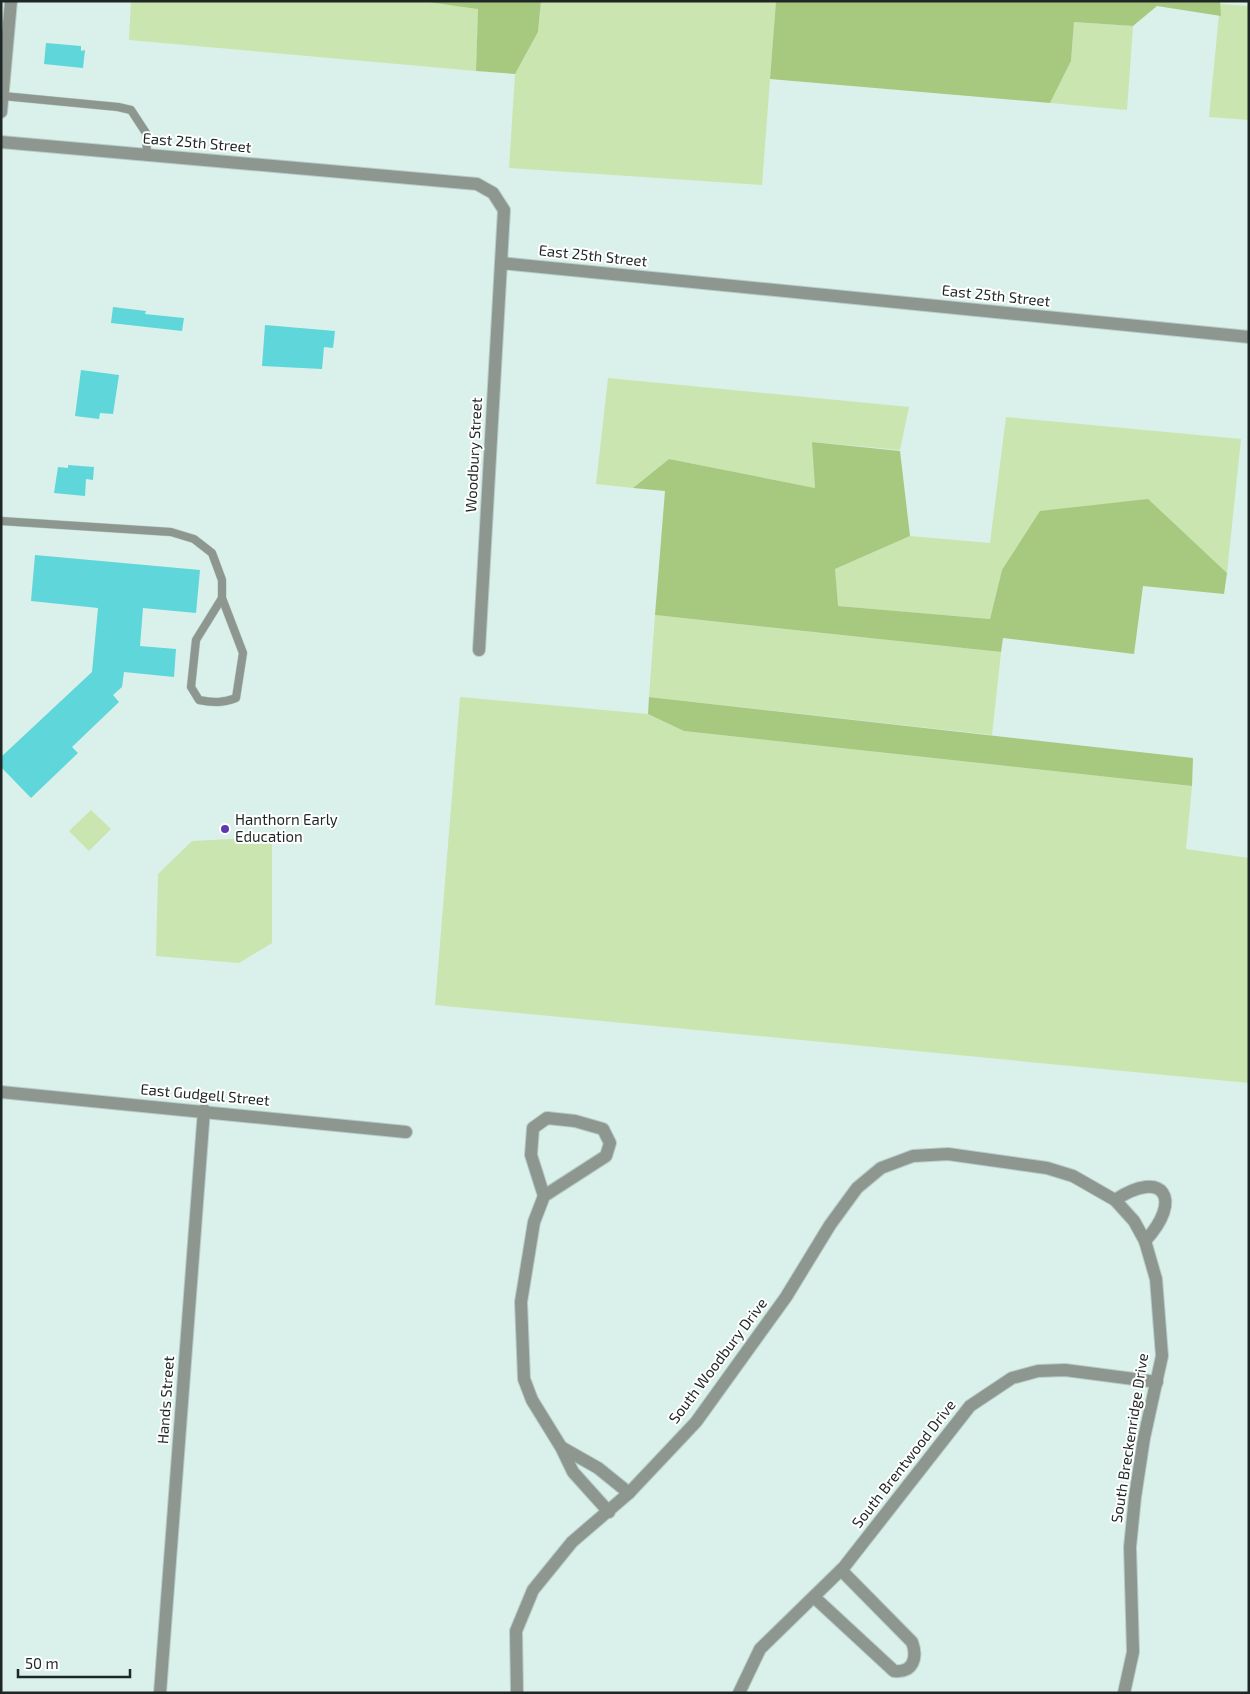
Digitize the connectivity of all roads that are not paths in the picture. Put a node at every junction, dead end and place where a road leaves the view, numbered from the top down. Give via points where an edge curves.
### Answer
1 (11, 1) edge
2 (3, 96) junction
3 (1, 112) edge
4 (1, 142) edge
5 (147, 155) junction
6 (501, 263) junction
7 (1249, 337) edge
8 (1, 521) edge
9 (222, 598) junction
10 (479, 650) dead end
11 (1, 1092) edge
12 (204, 1110) junction
13 (406, 1132) dead end
14 (544, 1196) junction
15 (1115, 1200) junction
16 (1145, 1241) junction
17 (1157, 1382) junction
18 (561, 1447) junction
19 (629, 1493) junction
20 (609, 1512) junction
21 (841, 1570) junction
22 (814, 1597) junction
23 (160, 1693) edge
24 (517, 1693) edge
25 (739, 1693) edge
26 (1124, 1693) edge

1 - 2 street
2 - 3 street
2 - 5 lane via 131,110 146,133
4 - 5 street, East 25th Street
5 - 6 street, East 25th Street via 477,184 493,193 504,210
6 - 7 street, East 25th Street
6 - 10 street, Woodbury Street
8 - 9 lane via 171,532 194,539 212,553 222,580
9 - 9 lane via 243,653 236,698 212,703 199,700 191,688 196,640
11 - 12 street, East Gudgell Street
12 - 13 street, East Gudgell Street
12 - 23 street, Hands Street
14 - 14 street via 606,1156 610,1143 603,1130 576,1120 548,1118 533,1128 531,1155
14 - 18 street via 534,1222 521,1302 524,1379 532,1400
15 - 16 street, South Breckenridge Drive via 1134,1221
15 - 16 street via 1129,1191 1145,1188 1164,1193 1167,1201 1165,1212 1155,1231
15 - 19 street, South Woodbury Drive via 1072,1176 1046,1168 948,1154 913,1156 881,1168 857,1188 830,1225 786,1297 696,1422
16 - 17 street, South Breckenridge Drive via 1156,1280 1162,1356
17 - 21 street, South Brentwood Drive via 1066,1370 1038,1371 1012,1378 970,1406
17 - 26 street, South Breckenridge Drive via 1135,1497 1130,1547 1132,1652
18 - 19 street via 598,1468
18 - 20 street via 577,1478
19 - 20 street, South Woodbury Drive
20 - 24 street, South Woodbury Drive via 572,1542 533,1590 516,1630
21 - 22 street, South Brentwood Drive
21 - 22 street via 912,1642 914,1656 909,1669 894,1671
22 - 25 street, South Brentwood Drive via 760,1649

